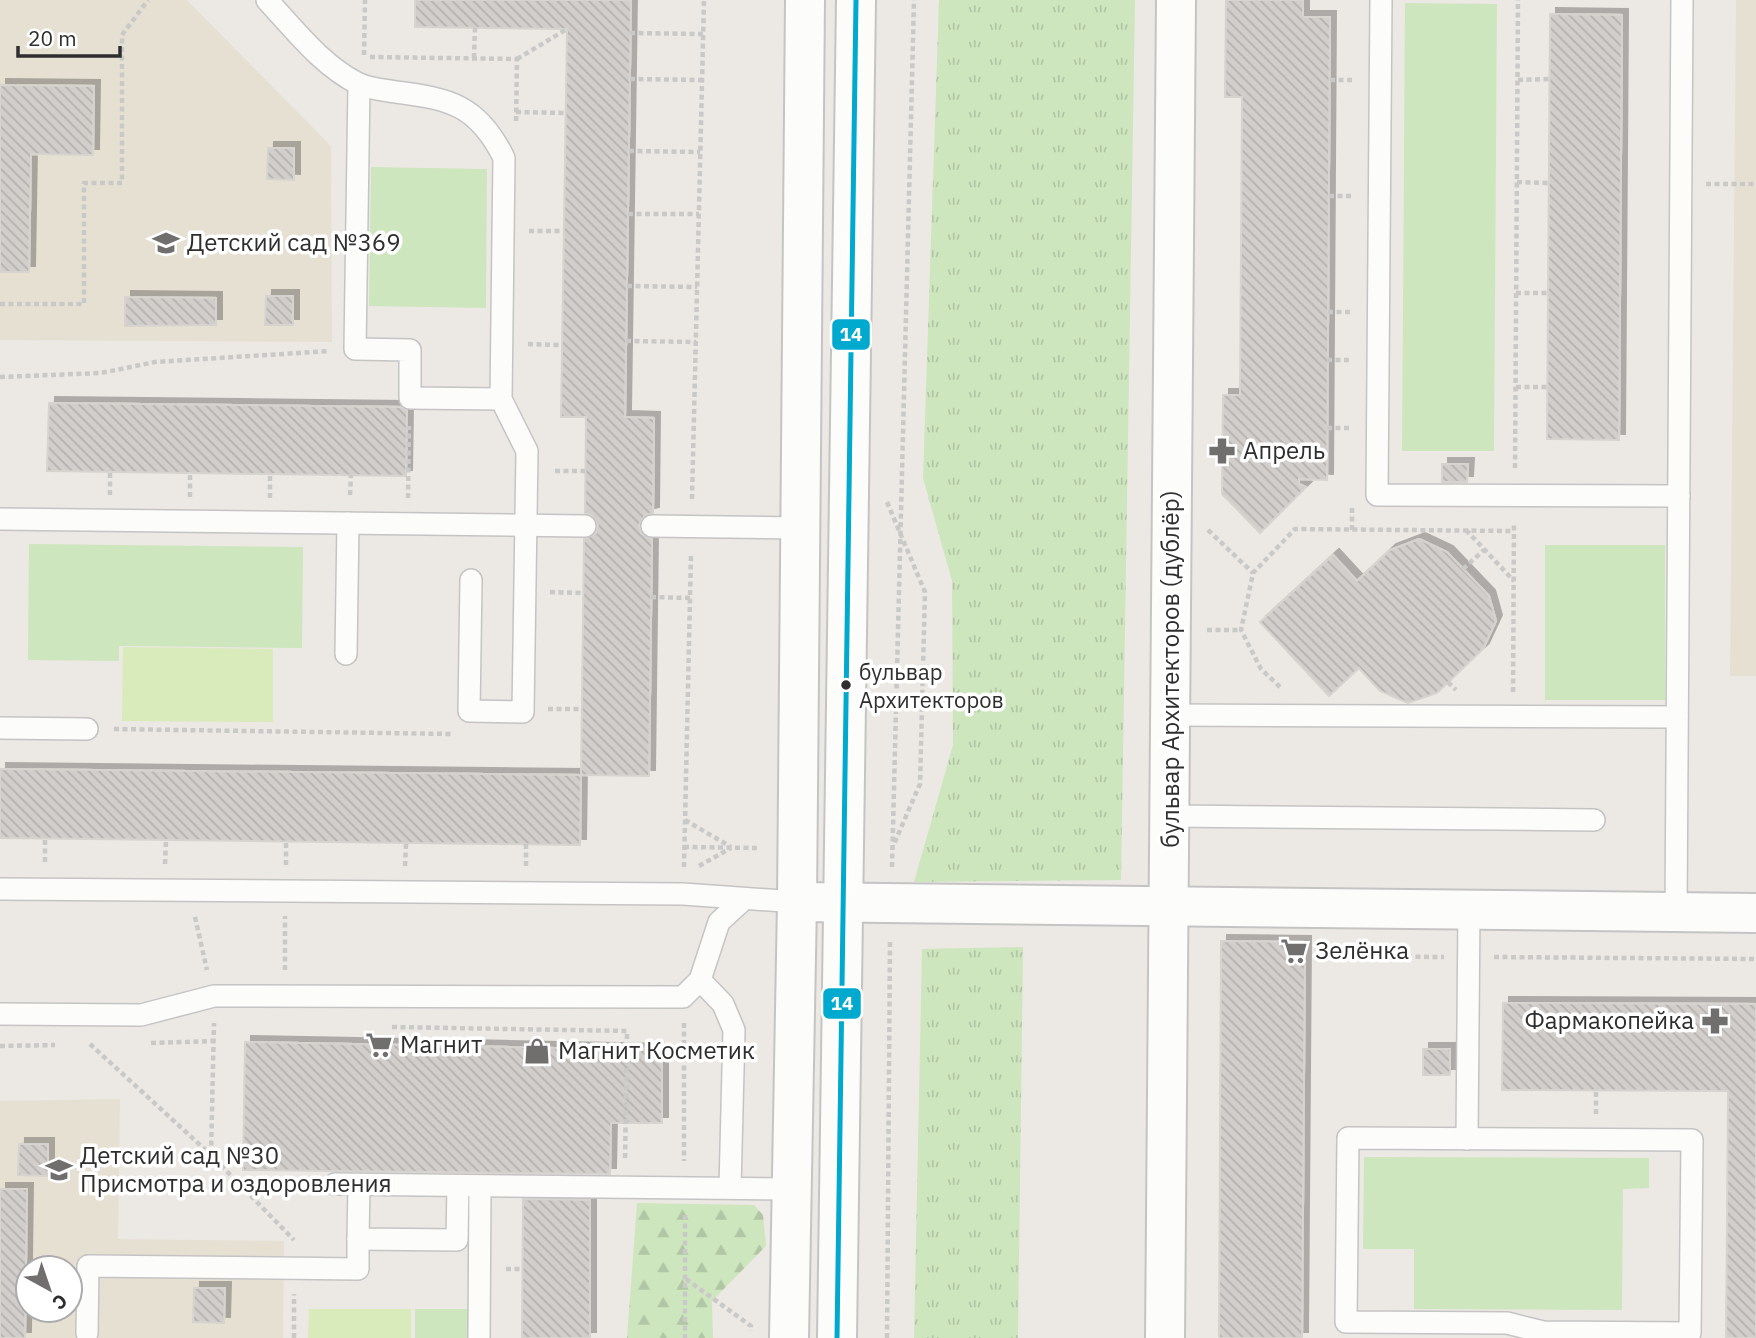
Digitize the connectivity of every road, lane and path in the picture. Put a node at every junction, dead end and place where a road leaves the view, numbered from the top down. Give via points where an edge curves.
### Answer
1 (148, 0) edge
2 (267, 0) edge
3 (365, 0) edge
4 (704, 0) edge
5 (805, 0) edge
6 (856, 0) edge
7 (914, 0) edge
8 (1176, 0) edge
9 (1381, 0) edge
10 (1518, 0) edge
11 (1682, 0) edge
12 (475, 27) dead end
13 (567, 29) dead end
14 (631, 33) dead end
15 (703, 34) junction
16 (364, 57) dead end
17 (474, 58) dead end
18 (517, 59) dead end
19 (630, 79) dead end
20 (1549, 79) dead end
21 (702, 80) junction
22 (1330, 80) dead end
23 (1355, 80) dead end
24 (1518, 80) junction
25 (359, 84) junction
26 (516, 112) dead end
27 (565, 113) dead end
28 (629, 151) dead end
29 (700, 152) junction
30 (1517, 182) junction
31 (1549, 183) dead end
32 (1329, 196) dead end
33 (1354, 196) dead end
34 (628, 214) dead end
35 (699, 214) junction
36 (527, 231) dead end
37 (564, 231) dead end
38 (627, 286) dead end
39 (697, 287) junction
40 (1516, 293) junction
41 (1548, 293) dead end
42 (0, 304) edge
43 (1328, 312) dead end
44 (1354, 312) dead end
45 (626, 341) dead end
46 (696, 342) junction
47 (525, 344) dead end
48 (562, 345) dead end
49 (355, 349) junction
50 (1328, 359) dead end
51 (1353, 360) dead end
52 (0, 377) edge
53 (1516, 387) junction
54 (1548, 387) dead end
55 (410, 398) junction
56 (501, 399) junction
57 (1327, 428) dead end
58 (1353, 428) dead end
59 (549, 470) dead end
60 (585, 471) dead end
61 (110, 472) dead end
62 (190, 473) dead end
63 (270, 474) dead end
64 (351, 475) dead end
65 (1515, 495) junction
66 (1679, 496) junction
67 (350, 498) dead end
68 (885, 498) dead end
69 (110, 507) dead end
70 (190, 508) dead end
71 (270, 509) dead end
72 (408, 510) dead end
73 (0, 519) edge
74 (348, 523) junction
75 (526, 525) junction
76 (1204, 525) dead end
77 (585, 526) dead end
78 (652, 526) dead end
79 (692, 527) junction
80 (800, 528) junction
81 (1466, 530) junction
82 (1514, 531) junction
83 (900, 533) junction
84 (1484, 550) junction
85 (1463, 569) dead end
86 (1253, 573) junction
87 (471, 580) dead end
88 (1514, 582) junction
89 (548, 592) dead end
90 (584, 593) dead end
91 (652, 597) dead end
92 (690, 598) junction
93 (1205, 630) dead end
94 (1241, 630) junction
95 (346, 654) dead end
96 (1280, 688) dead end
97 (546, 709) dead end
98 (582, 709) dead end
99 (1170, 715) junction
100 (1514, 717) junction
101 (1677, 718) junction
102 (0, 728) edge
103 (87, 729) joint
104 (464, 734) dead end
105 (1169, 816) junction
106 (685, 820) junction
107 (1594, 820) dead end
108 (45, 838) dead end
109 (166, 840) dead end
110 (286, 841) dead end
111 (405, 843) dead end
112 (526, 844) dead end
113 (684, 847) junction
114 (732, 848) junction
115 (760, 848) dead end
116 (892, 849) junction
117 (45, 859) dead end
118 (165, 861) dead end
119 (286, 862) dead end
120 (405, 864) dead end
121 (526, 865) dead end
122 (0, 889) edge
123 (286, 891) junction
124 (743, 900) junction
125 (797, 902) junction
126 (844, 902) junction
127 (891, 903) junction
128 (1169, 905) junction
129 (1469, 909) junction
130 (1676, 912) junction
131 (1756, 913) edge
132 (1322, 956) dead end
133 (1469, 957) junction
134 (1756, 958) edge
135 (700, 980) junction
136 (284, 996) junction
137 (683, 997) junction
138 (0, 1014) edge
139 (388, 1027) dead end
140 (90, 1044) dead end
141 (627, 1049) junction
142 (684, 1050) junction
143 (1596, 1091) dead end
144 (1583, 1115) dead end
145 (1596, 1115) junction
146 (1608, 1115) dead end
147 (1467, 1139) junction
148 (618, 1156) dead end
149 (625, 1156) junction
150 (625, 1166) dead end
151 (335, 1184) dead end
152 (359, 1185) junction
153 (458, 1186) junction
154 (480, 1187) junction
155 (730, 1188) junction
156 (685, 1189) junction
157 (790, 1189) junction
158 (358, 1239) junction
159 (294, 1269) junction
160 (324, 1269) junction
161 (685, 1278) junction
162 (751, 1326) dead end
163 (1507, 1330) edge
164 (87, 1334) dead end
165 (293, 1338) edge
166 (479, 1338) edge
167 (685, 1338) edge
168 (789, 1338) edge
169 (837, 1338) edge
170 (887, 1338) edge
171 (1165, 1338) edge

1 - 42 path via 122,35 122,183 84,183 84,304
2 - 25 lane via 323,59
3 - 16 path
4 - 15 path
5 - 80 main road
6 - 126 main road
7 - 83 path
8 - 99 main road, бульвар Архитекторов (дублёр)
9 - 65 lane via 1377,495
10 - 24 path
11 - 66 lane
12 - 17 path
13 - 18 path
14 - 15 path
15 - 21 path
19 - 21 path
20 - 24 path
21 - 29 path
22 - 23 path
24 - 30 path
25 - 49 lane
25 - 56 lane via 442,98 464,108 494,137 504,158
26 - 27 path
28 - 29 path
29 - 35 path
30 - 31 path
30 - 40 path
32 - 33 path
34 - 35 path
35 - 39 path
36 - 37 path
38 - 39 path
39 - 46 path
40 - 41 path
40 - 53 path
43 - 44 path
45 - 46 path
46 - 79 path
47 - 48 path
49 - 52 path via 229,355 101,373
49 - 55 lane via 410,350
50 - 51 path
53 - 54 path
53 - 65 path
55 - 56 lane
55 - 72 path
56 - 75 lane via 527,451
57 - 58 path
59 - 60 path
61 - 69 path
62 - 70 path
63 - 71 path
64 - 67 path
65 - 66 lane
65 - 82 path
66 - 101 lane
68 - 83 path
73 - 74 lane
74 - 75 lane
74 - 95 lane
75 - 77 lane
75 - 87 lane via 523,712 470,711
76 - 86 path
78 - 79 lane
79 - 80 lane
79 - 92 path
80 - 125 main road
81 - 82 path
81 - 84 path
81 - 86 path via 1295,529
82 - 88 path
83 - 116 path
83 - 116 path via 925,592 920,784
84 - 85 path
84 - 88 path
86 - 94 path
88 - 100 path
89 - 90 path
91 - 92 path
92 - 106 path
93 - 94 path
94 - 96 path via 1261,668
97 - 98 path
99 - 100 lane
99 - 105 main road, бульвар Архитекторов (дублёр)
100 - 101 lane
101 - 130 lane
102 - 103 lane
103 - 104 path
105 - 107 lane
105 - 128 main road, бульвар Архитекторов (дублёр)
106 - 113 path
106 - 114 path
108 - 117 path
109 - 118 path
110 - 119 path
111 - 120 path
112 - 121 path
113 - 114 path
113 - 114 path via 684,875
114 - 115 path
116 - 127 path
122 - 123 lane
123 - 124 lane via 683,894
123 - 136 path
124 - 125 lane
124 - 135 lane via 719,922
125 - 126 main road
125 - 157 main road
126 - 127 main road
126 - 169 main road
127 - 128 main road
127 - 170 path
128 - 129 main road
128 - 171 main road, бульвар Архитекторов (дублёр)
129 - 130 main road
129 - 133 lane
130 - 131 main road
132 - 133 path
133 - 134 path
133 - 147 lane
135 - 137 lane
135 - 155 lane via 723,1004 734,1030
136 - 137 lane
136 - 138 lane via 214,996 141,1015
137 - 142 path
139 - 141 path via 627,1031
140 - 160 path via 211,1155
141 - 142 path
141 - 149 path
142 - 156 path
143 - 145 path
144 - 145 path
145 - 146 path
147 - 163 lane via 1348,1138 1346,1322
147 - 163 lane via 1692,1140 1690,1333
148 - 149 path
149 - 150 path
151 - 152 lane
152 - 153 lane
152 - 158 lane
153 - 154 lane
153 - 158 lane via 457,1241
154 - 156 lane
154 - 166 lane
155 - 156 lane
155 - 157 lane
156 - 161 path
157 - 168 main road
158 - 160 lane via 358,1269
159 - 160 lane
159 - 164 lane via 88,1266
159 - 165 path
161 - 162 path
161 - 167 path

